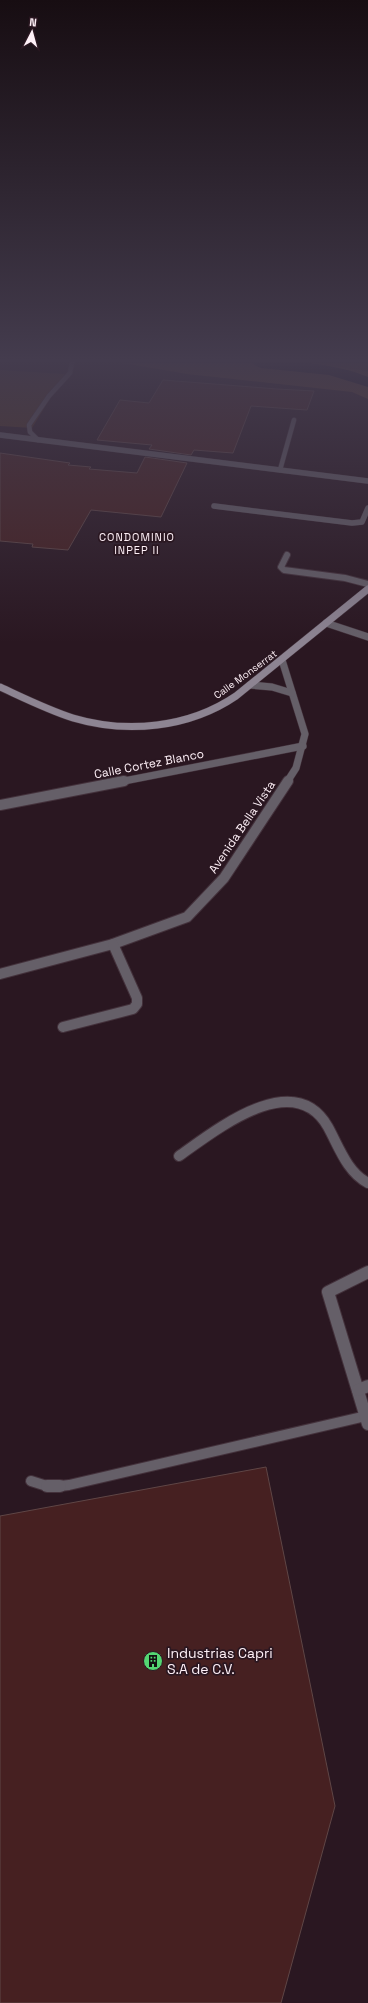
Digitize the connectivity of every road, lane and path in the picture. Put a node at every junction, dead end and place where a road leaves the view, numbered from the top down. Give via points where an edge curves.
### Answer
1 (171, 456) edge
2 (284, 456) edge
3 (280, 470) junction
4 (368, 482) edge
5 (214, 506) dead end
6 (368, 508) edge
7 (287, 555) dead end
8 (368, 584) edge
9 (368, 588) edge
10 (326, 623) junction
11 (368, 637) edge
12 (282, 660) junction
13 (250, 685) junction
14 (0, 687) edge
15 (292, 693) junction
16 (303, 746) junction
17 (0, 805) edge
18 (113, 944) junction
19 (0, 974) edge
20 (63, 1027) dead end
21 (179, 1156) dead end
22 (368, 1183) edge
23 (368, 1272) edge
24 (363, 1388) edge
25 (367, 1420) edge
26 (30, 1482) dead end

1 - 3 street
2 - 3 lane
3 - 4 street
5 - 6 street via 350,523 362,522
7 - 8 lane via 281,567 284,570 345,578
9 - 10 street, Calle Monserrat
10 - 11 street
10 - 12 street, Calle Monserrat
12 - 13 street, Calle Monserrat
12 - 15 street, Avenida Bella Vista
13 - 14 street, Calle Monserrat via 218,707 193,717 153,726 127,727 100,724 69,716
13 - 15 street via 272,687
15 - 16 street, Avenida Bella Vista via 305,734
16 - 17 street, Calle Cortez Blanco
16 - 18 street, Avenida Bella Vista via 296,768 224,878 187,917
18 - 19 street, Avenida Bella Vista
18 - 20 street via 138,998 137,1004 133,1009
21 - 22 lane via 251,1111 280,1102 313,1108 360,1180
23 - 24 street via 328,1292
24 - 25 street
25 - 26 lane via 70,1485 50,1488

